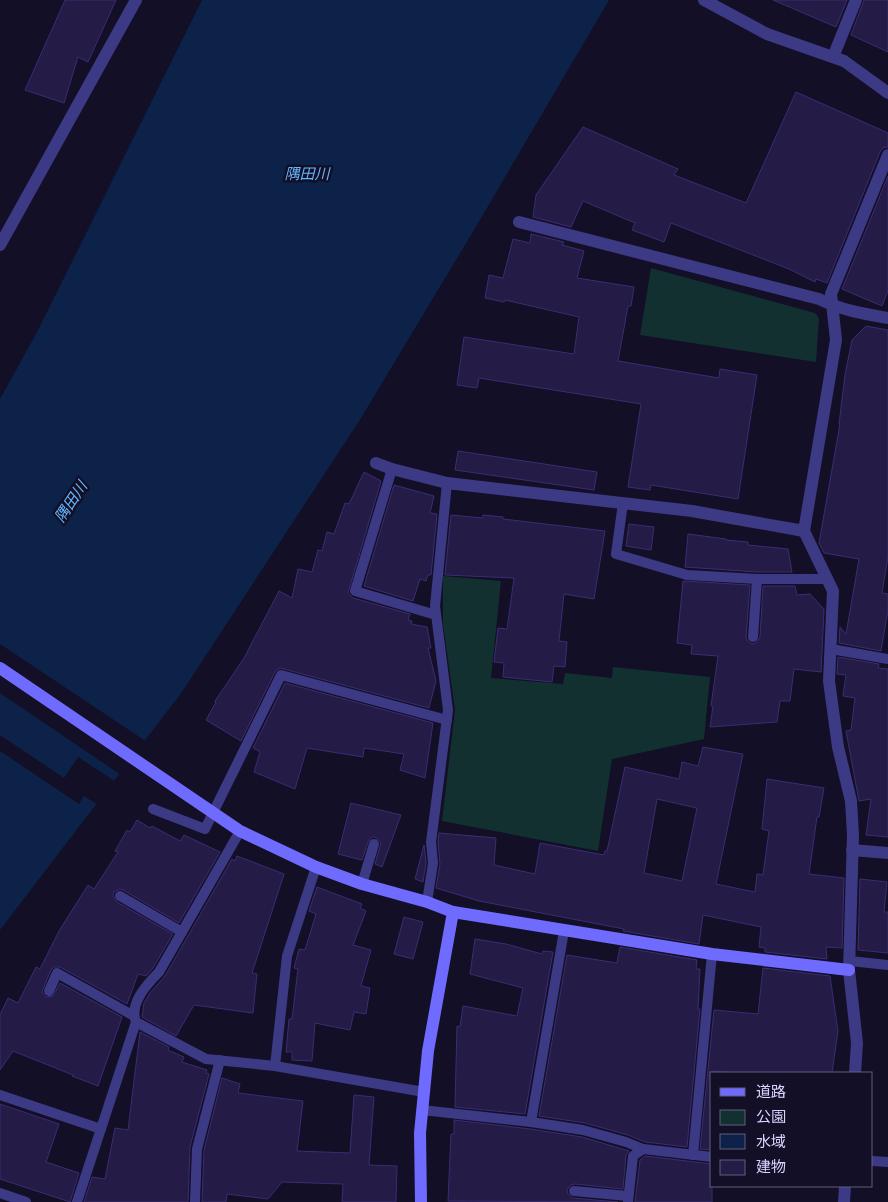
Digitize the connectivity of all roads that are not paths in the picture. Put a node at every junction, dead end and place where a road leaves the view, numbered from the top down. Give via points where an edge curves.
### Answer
1 (136, 0) edge
2 (704, 0) edge
3 (856, 0) edge
4 (833, 57) junction
5 (888, 93) edge
6 (888, 155) edge
7 (519, 222) dead end
8 (0, 244) edge
9 (832, 306) junction
10 (888, 318) edge
11 (376, 463) dead end
12 (392, 469) junction
13 (447, 483) junction
14 (623, 503) junction
15 (804, 531) junction
16 (828, 579) junction
17 (756, 580) junction
18 (436, 615) junction
19 (753, 636) dead end
20 (831, 649) junction
21 (888, 659) edge
22 (0, 668) edge
23 (447, 720) junction
24 (152, 809) dead end
25 (214, 813) junction
26 (240, 830) junction
27 (374, 844) dead end
28 (852, 850) junction
29 (888, 853) edge
30 (316, 867) junction
31 (362, 884) junction
32 (120, 896) dead end
33 (427, 902) junction
34 (453, 912) junction
35 (564, 931) junction
36 (182, 932) junction
37 (712, 954) junction
38 (888, 965) edge
39 (850, 966) junction
40 (49, 991) dead end
41 (135, 1019) junction
42 (220, 1060) junction
43 (276, 1066) junction
44 (855, 1072) edge
45 (424, 1092) junction
46 (0, 1095) edge
47 (422, 1110) junction
48 (531, 1122) junction
49 (101, 1129) junction
50 (643, 1149) junction
51 (693, 1155) junction
52 (710, 1157) edge
53 (873, 1161) edge
54 (888, 1162) edge
55 (845, 1187) edge
56 (574, 1191) dead end
57 (0, 1193) edge
58 (628, 1199) edge
59 (26, 1202) edge
60 (78, 1202) edge
61 (195, 1202) edge
62 (421, 1202) edge
63 (844, 1202) edge

1 - 8 street
2 - 4 street via 766,34
3 - 4 street
4 - 5 street via 844,61
6 - 9 street via 831,294
7 - 9 street via 819,299
9 - 10 street
9 - 15 street via 836,340
11 - 12 street
12 - 13 street
12 - 18 lane via 355,591
13 - 14 street
13 - 18 lane
14 - 15 street via 692,511
14 - 17 lane via 616,554 686,574
15 - 16 street
16 - 17 lane
16 - 20 street via 834,591
17 - 19 lane
18 - 23 lane
20 - 21 lane
20 - 28 street via 829,681 838,747 851,801
22 - 25 street
23 - 25 lane via 281,676
23 - 33 lane via 431,842 433,862
24 - 25 lane via 205,829
25 - 26 street
26 - 30 street
26 - 36 lane
27 - 31 lane
28 - 29 street
28 - 39 street
30 - 31 street
30 - 43 lane via 287,956
31 - 33 street
32 - 36 lane
33 - 34 street
34 - 35 street
34 - 45 street via 430,1034
35 - 37 street
35 - 48 lane
36 - 41 lane via 135,1005
37 - 39 street
37 - 51 lane
38 - 39 lane
39 - 44 street via 857,1043
40 - 41 lane via 57,973
41 - 42 lane via 206,1059
41 - 49 lane
42 - 43 lane
42 - 61 lane via 198,1149
43 - 45 lane
45 - 47 street
46 - 49 lane
47 - 48 lane
47 - 62 street
48 - 50 lane via 583,1130
49 - 60 lane
50 - 51 lane
50 - 58 lane via 633,1156
51 - 52 lane
53 - 54 lane
55 - 63 street
56 - 58 lane
57 - 59 lane

